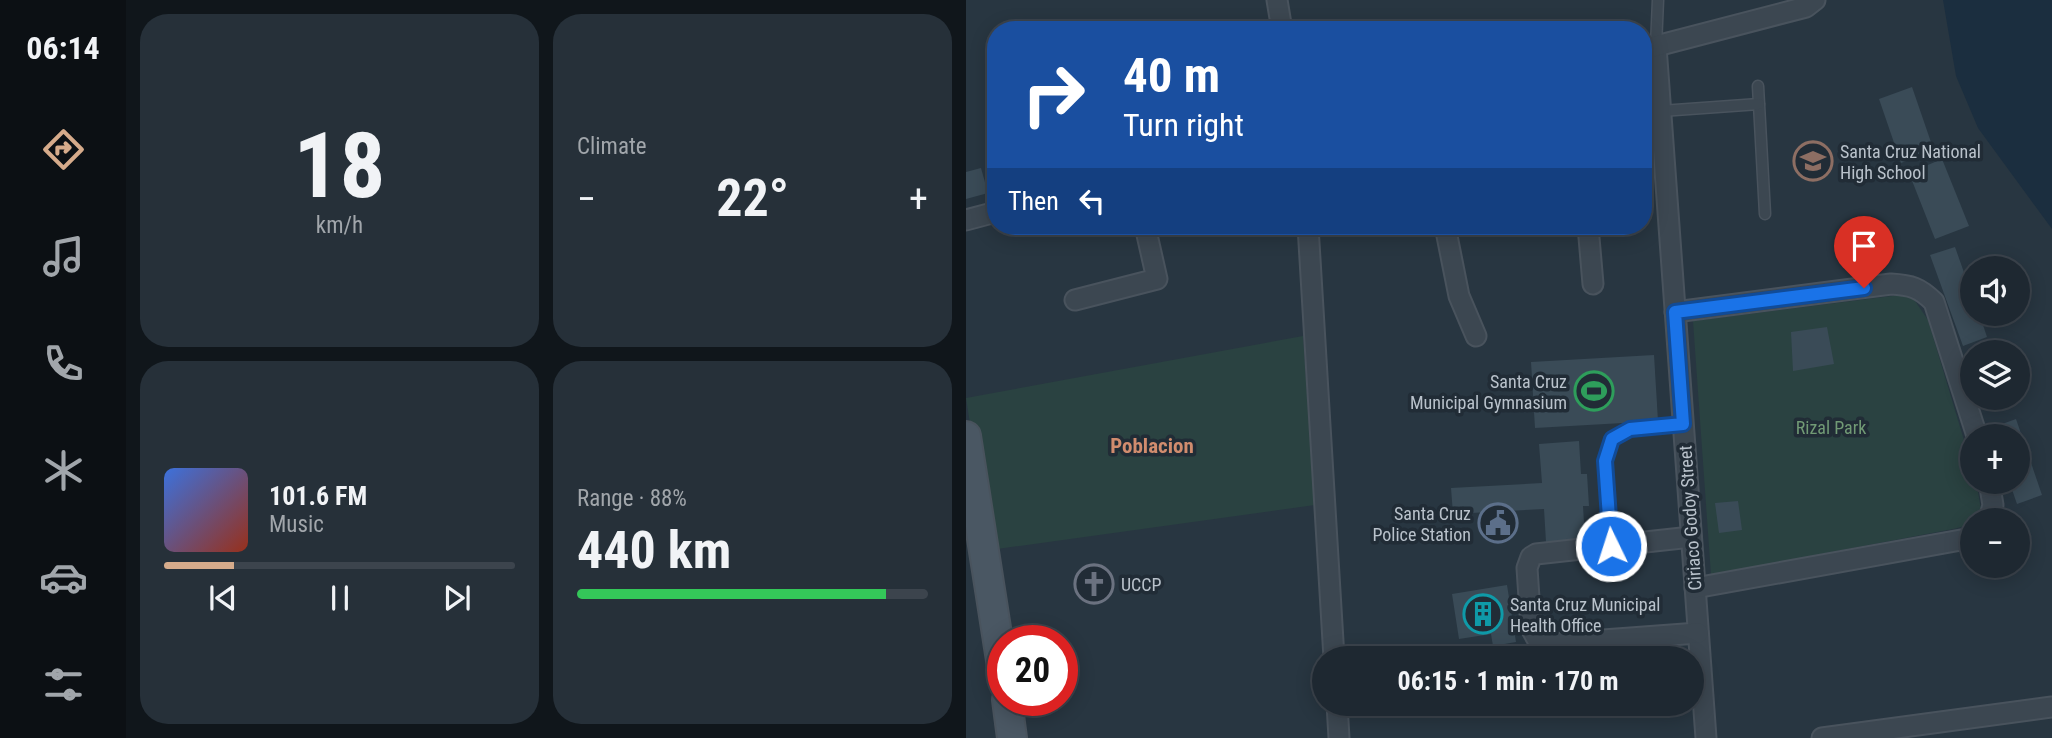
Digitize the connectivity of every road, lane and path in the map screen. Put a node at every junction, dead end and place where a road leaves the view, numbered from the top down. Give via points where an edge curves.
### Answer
1 (1277, 0) edge
2 (1658, 0) edge
3 (1815, 0) edge
4 (1280, 21) edge
5 (1652, 36) edge
6 (1652, 47) edge
7 (1652, 59) edge
8 (1758, 86) dead end
9 (1759, 104) junction
10 (1661, 111) junction
11 (987, 214) edge
12 (1765, 214) dead end
13 (966, 220) edge
14 (1147, 235) edge
15 (1309, 235) edge
16 (1447, 235) edge
17 (1589, 235) edge
18 (1593, 284) dead end
19 (1075, 300) dead end
20 (1675, 312) junction
21 (1476, 335) dead end
22 (1683, 424) junction
23 (1974, 424) edge
24 (966, 436) edge
25 (1691, 537) junction
26 (1960, 540) edge
27 (1611, 546) junction
28 (1695, 588) junction
29 (996, 625) edge
30 (1698, 633) junction
31 (1333, 646) edge
32 (2052, 707) edge
33 (1009, 716) edge
34 (1338, 716) edge
35 (1012, 738) edge
36 (1339, 738) edge
37 (1706, 738) edge
38 (1822, 738) edge

1 - 4 street
2 - 5 lane
3 - 6 street via 1806,7
7 - 10 street, Ciriaco Godoy Street
8 - 9 lane
9 - 10 lane
9 - 12 lane
10 - 20 street, Ciriaco Godoy Street
11 - 13 street
14 - 19 street via 1157,279
15 - 31 street
16 - 21 street via 1459,296
17 - 18 street
20 - 22 street, Ciriaco Godoy Street
20 - 23 street via 1910,285 1934,302
22 - 25 street, Ciriaco Godoy Street
22 - 27 lane via 1630,429 1612,439 1605,461
24 - 29 street
25 - 27 street
25 - 28 street, Ciriaco Godoy Street
26 - 28 street
27 - 30 street via 1531,557 1527,568 1531,628 1537,639 1549,644
28 - 30 street, Ciriaco Godoy Street
30 - 37 street, Ciriaco Godoy Street
32 - 38 street
33 - 35 street
34 - 36 street

